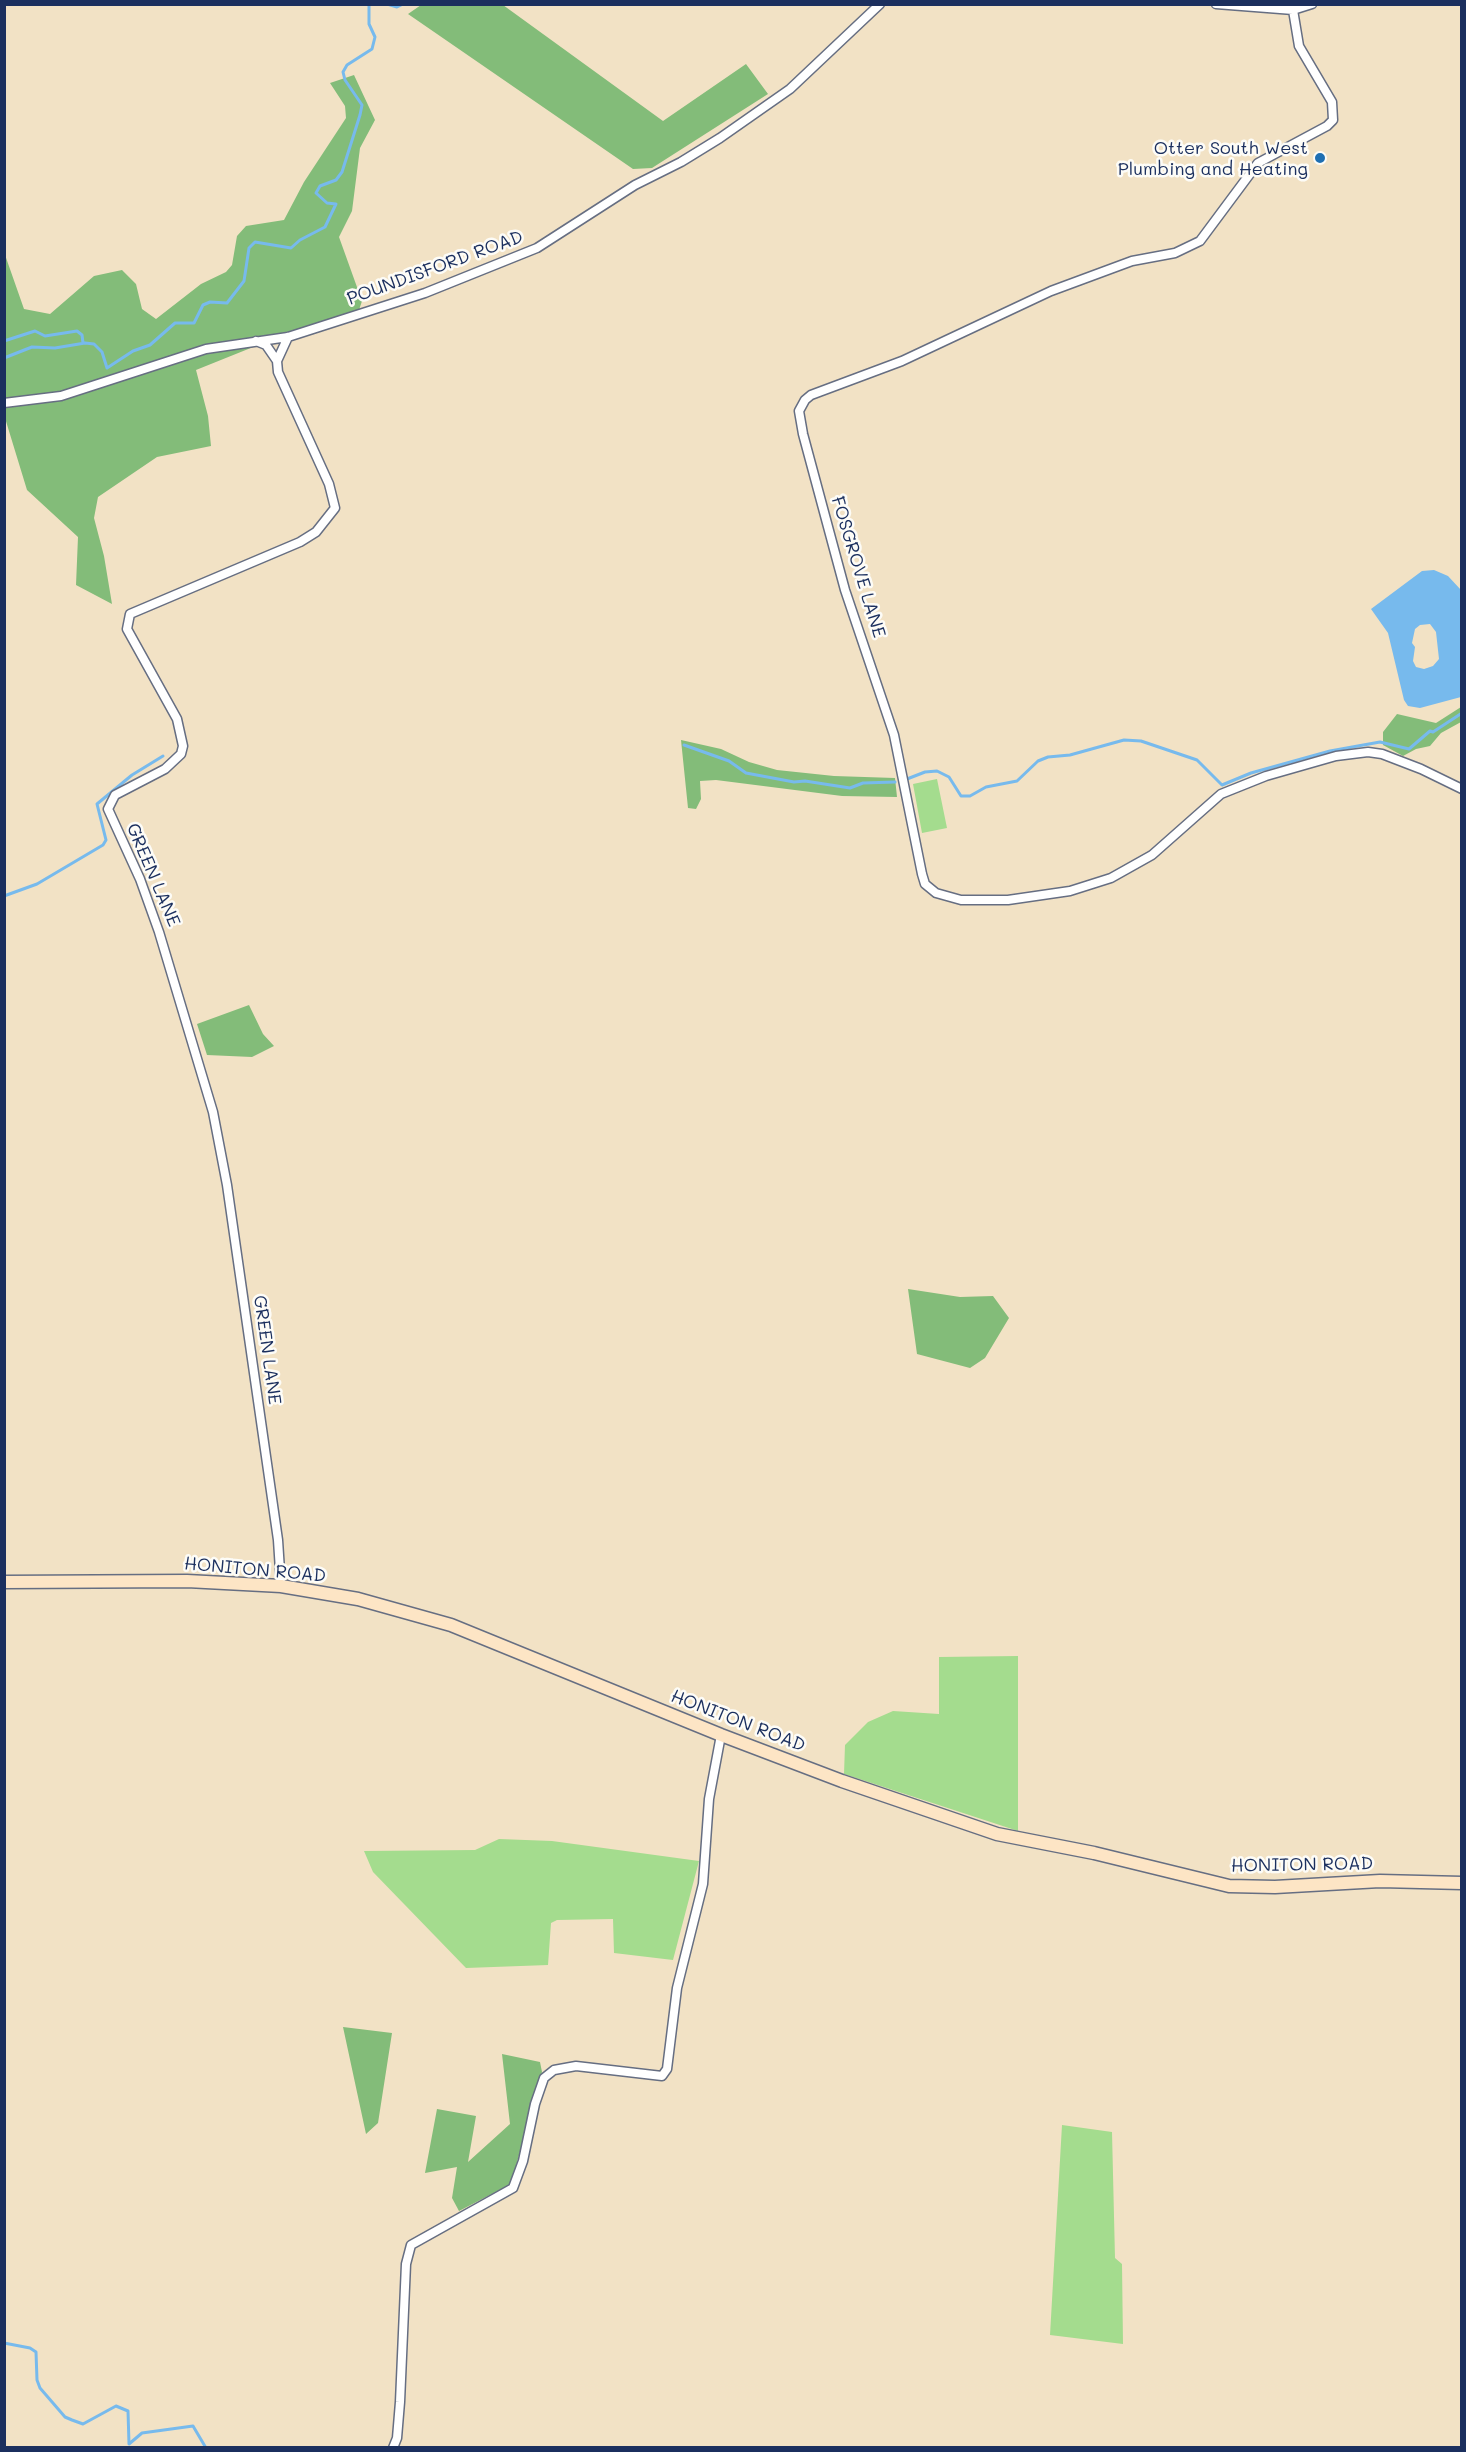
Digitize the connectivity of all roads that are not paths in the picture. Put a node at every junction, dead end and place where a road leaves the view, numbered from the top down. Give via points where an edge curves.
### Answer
1 (880, 4) edge
2 (1216, 4) edge
3 (1312, 4) edge
4 (1293, 10) junction
5 (288, 337) junction
6 (256, 341) junction
7 (277, 361) junction
8 (4, 403) edge
9 (1461, 789) edge
10 (4, 1582) edge
11 (281, 1586) junction
12 (721, 1735) junction
13 (1461, 1883) edge
14 (393, 2448) edge

1 - 5 street, POUNDISFORD ROAD via 782,94 720,138 635,184 537,248 425,293
2 - 4 street
3 - 4 street
4 - 9 street, FOSGROVE LANE via 1299,46 1332,102 1333,120 1258,163 1200,241 1175,253 1132,261 1050,291 902,361 811,395 801,406 801,427 845,590 894,735 922,874 925,884 936,893 961,900 1008,900 1070,891 1099,882 1152,855 1221,794 1336,756 1382,754
5 - 6 street, POUNDISFORD ROAD
5 - 7 street
6 - 7 street via 266,345
6 - 8 street, POUNDISFORD ROAD via 206,349 61,396
7 - 11 street, GREEN LANE via 278,372 329,484 335,508 316,532 300,542 130,614 127,629 177,719 183,746 181,754 165,769 116,795 108,809 159,932 213,1112 278,1540
10 - 11 main road, HONITON ROAD via 186,1581
11 - 12 main road, HONITON ROAD via 358,1599 451,1625
12 - 13 main road, HONITON ROAD via 997,1834 1094,1853 1207,1882 1251,1887 1380,1881
12 - 14 street via 710,1799 703,1884 676,1988 667,2069 662,2076 576,2066 554,2070 544,2078 524,2161 513,2188 411,2245 406,2264 400,2402

